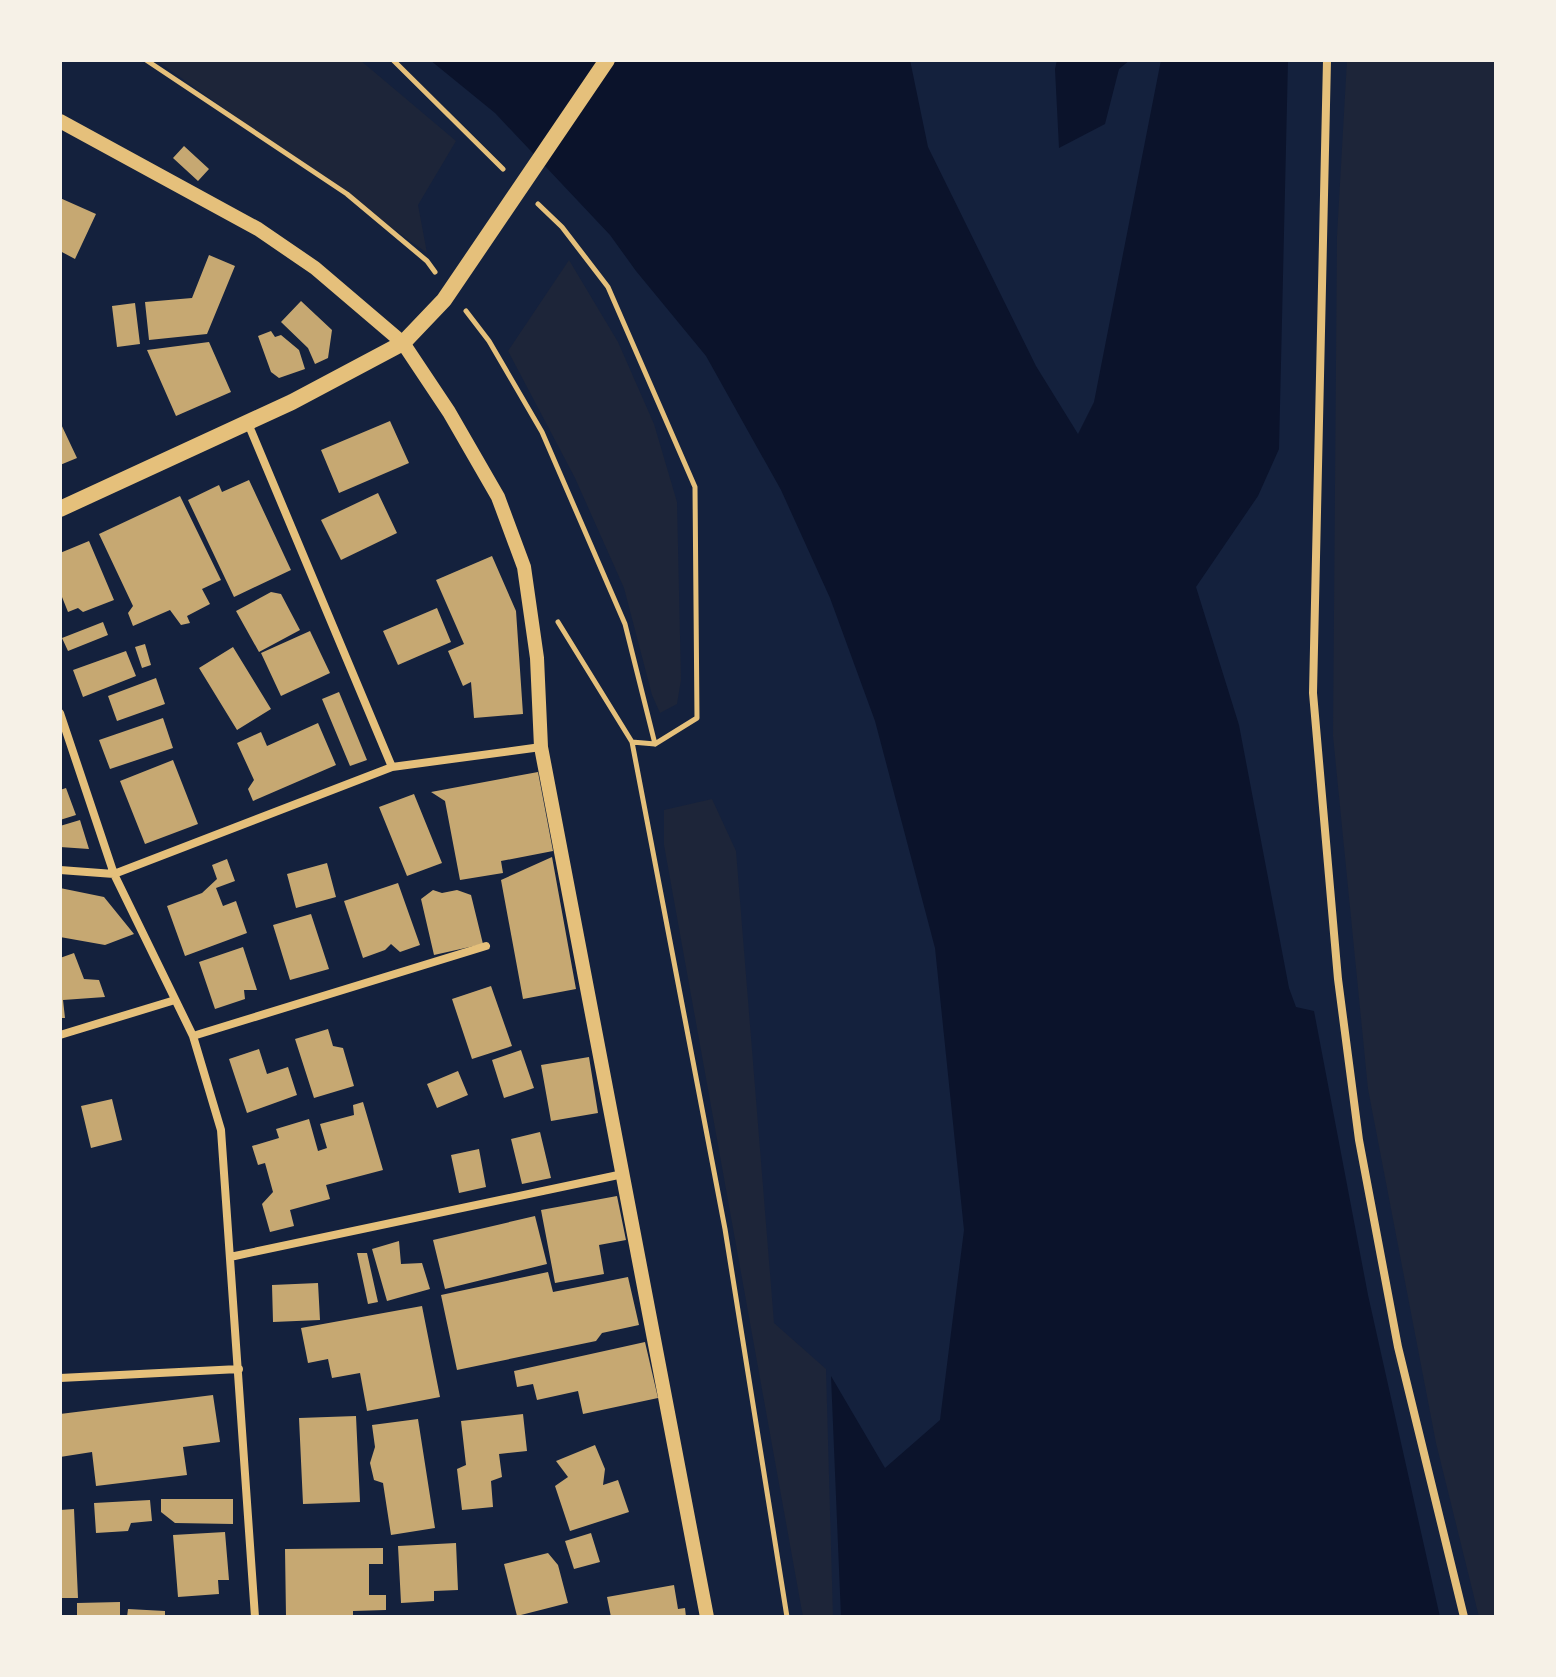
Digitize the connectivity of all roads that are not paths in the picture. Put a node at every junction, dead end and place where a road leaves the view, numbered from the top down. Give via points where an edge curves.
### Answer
1 (607, 60) edge
2 (1327, 60) edge
3 (60, 121) edge
4 (403, 343) junction
5 (247, 421) junction
6 (60, 509) edge
7 (60, 713) edge
8 (541, 747) junction
9 (392, 767) junction
10 (60, 870) edge
11 (114, 874) junction
12 (486, 946) dead end
13 (175, 1000) junction
14 (60, 1035) edge
15 (193, 1036) junction
16 (624, 1173) junction
17 (230, 1257) junction
18 (239, 1369) junction
19 (60, 1378) edge
20 (255, 1617) edge
21 (707, 1617) edge
22 (1464, 1617) edge

1 - 4 main road
2 - 22 street via 1313,693 1333,932 1359,1140 1398,1347
3 - 4 street via 258,229 315,268
4 - 5 main road
4 - 8 street via 498,497 524,567 537,658
5 - 6 main road
5 - 9 street
7 - 11 street
8 - 9 street
8 - 16 street
9 - 11 street
10 - 11 street
11 - 13 street
12 - 15 street
13 - 14 street
13 - 15 street
15 - 17 street via 221,1130
16 - 17 street
16 - 21 street
17 - 18 street
18 - 19 street
18 - 20 street

